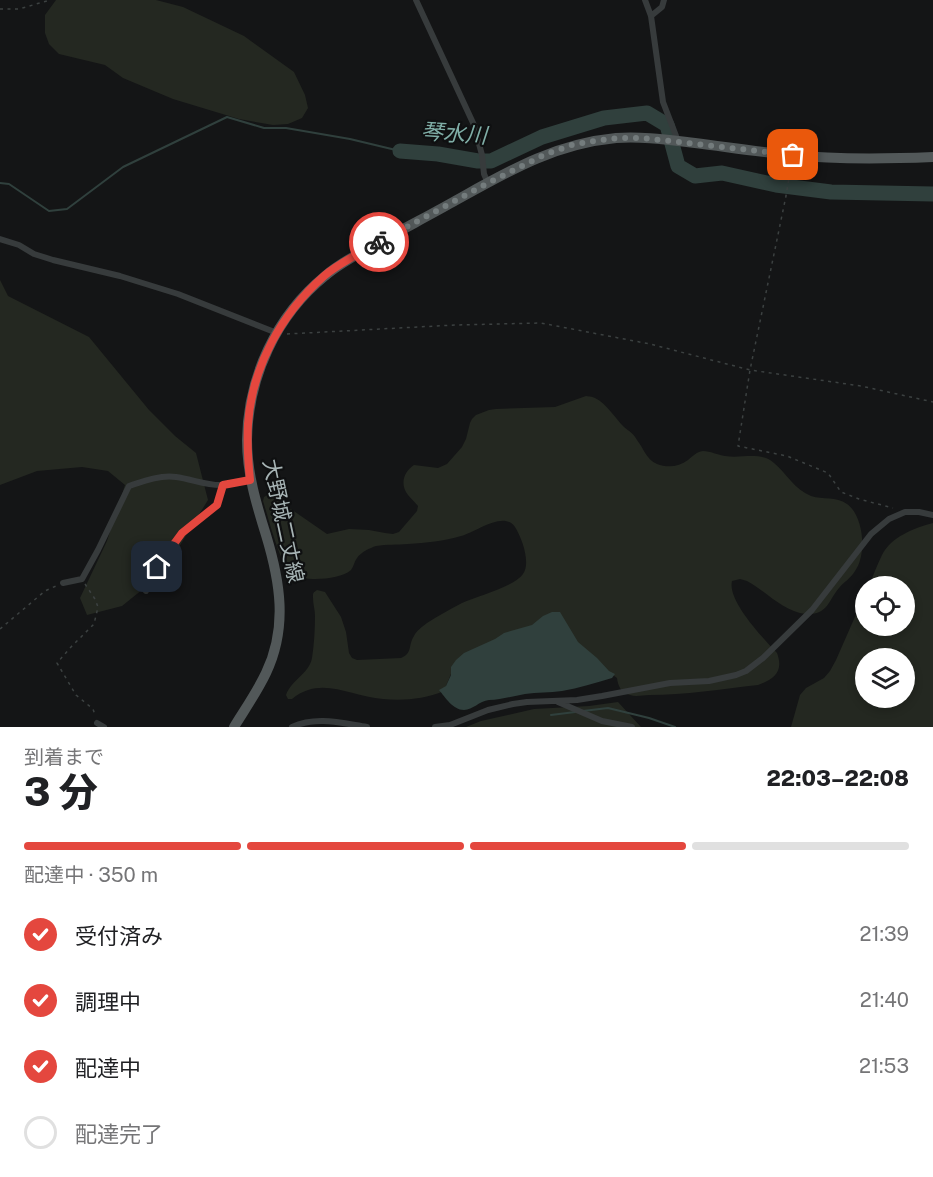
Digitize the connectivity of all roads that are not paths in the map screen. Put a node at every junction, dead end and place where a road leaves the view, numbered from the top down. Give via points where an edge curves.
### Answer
1 (416, 0) edge
2 (645, 0) edge
3 (664, 0) edge
4 (651, 16) junction
5 (678, 141) junction
6 (933, 157) edge
7 (488, 183) junction
8 (0, 239) edge
9 (277, 333) junction
10 (250, 480) junction
11 (223, 485) junction
12 (933, 514) edge
13 (63, 583) road end
14 (146, 591) dead end
15 (555, 701) junction
16 (97, 723) road end
17 (104, 727) edge
18 (234, 727) edge
19 (292, 727) edge
20 (367, 727) edge
21 (435, 727) edge
22 (632, 727) edge

1 - 7 street via 474,125
2 - 4 street
3 - 4 street
4 - 5 street via 663,102
5 - 6 main road via 847,160
5 - 7 main road, 大野城二丈線 via 618,138 572,145
7 - 9 main road, 大野城二丈線 via 325,275 295,306
8 - 9 street via 43,257 178,294
9 - 10 main road, 大野城二丈線 via 259,369 252,394 247,443
10 - 11 street
10 - 18 main road, 大野城二丈線 via 277,576 280,622 266,673
11 - 13 street via 155,477 129,486 82,579
11 - 14 street via 217,505 182,533 157,567
12 - 15 street via 905,512 871,534 812,610 747,671 725,678
15 - 21 street via 500,706
15 - 22 street via 602,721
16 - 17 street
19 - 20 street via 316,720

